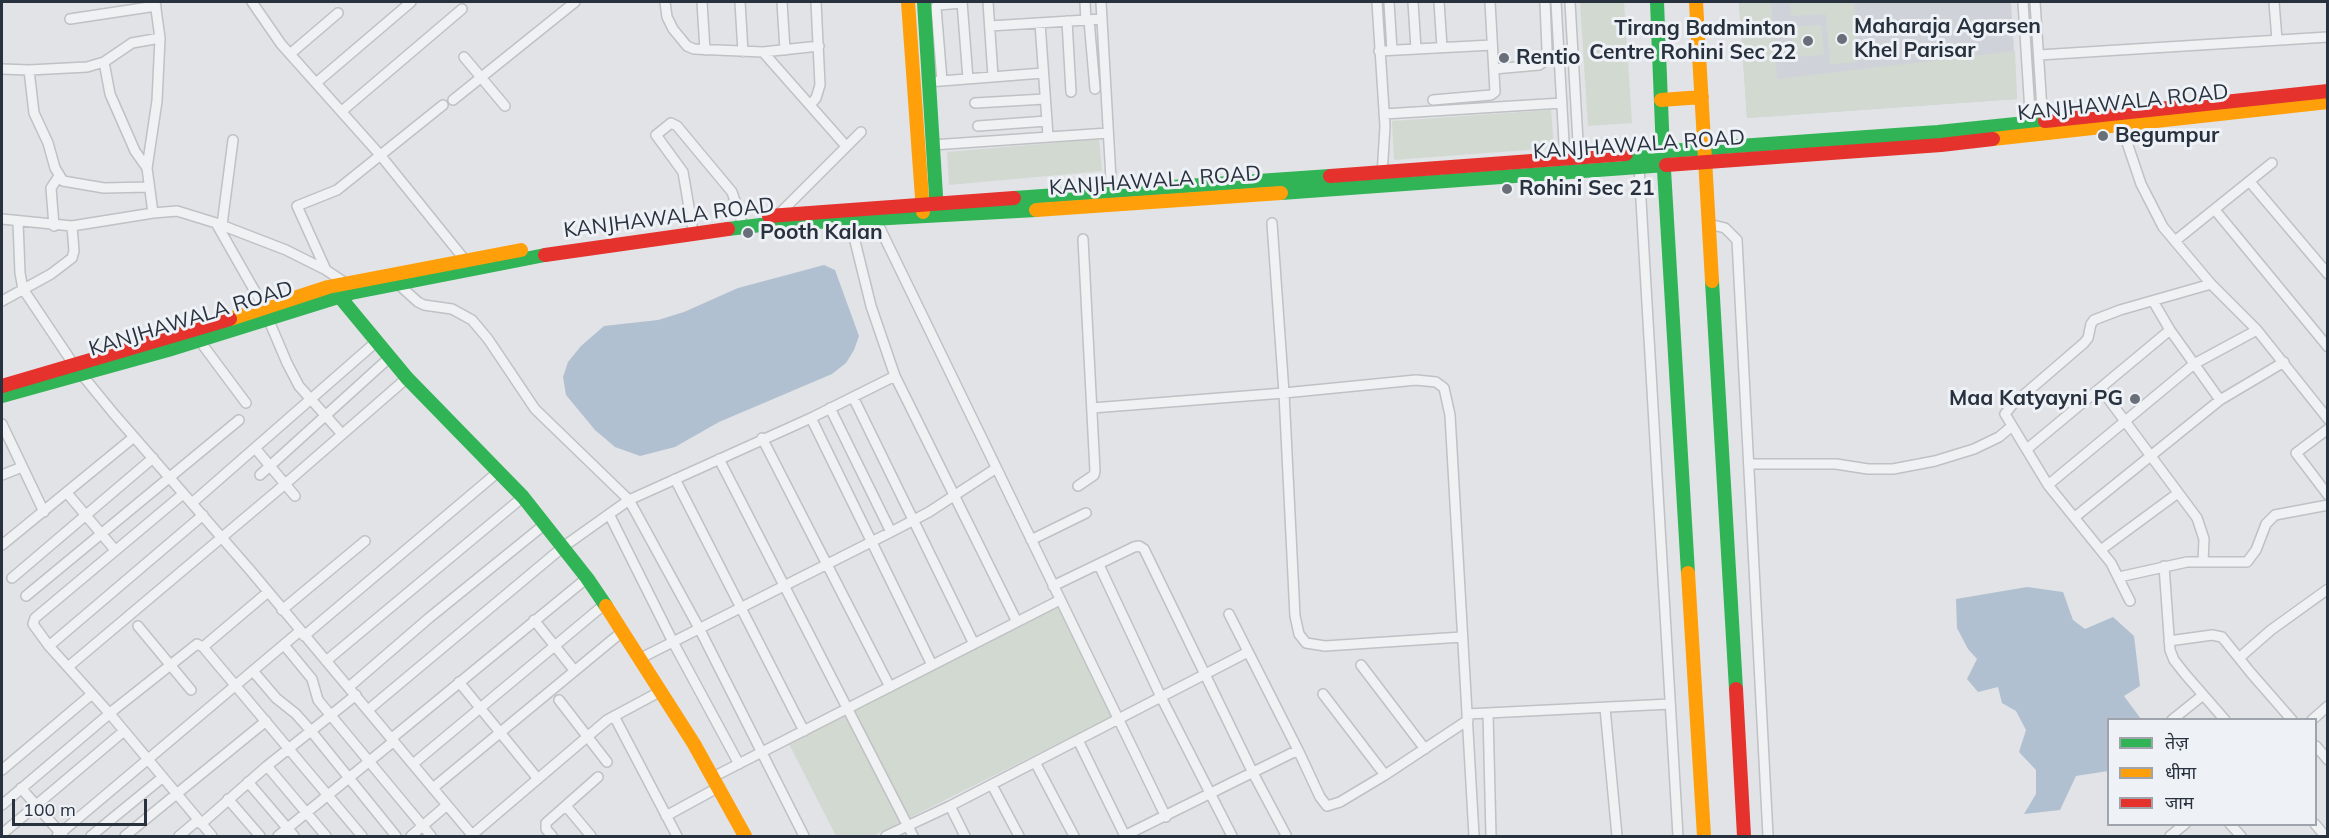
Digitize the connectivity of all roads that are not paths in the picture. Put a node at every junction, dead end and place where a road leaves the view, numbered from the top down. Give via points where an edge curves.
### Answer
1 (254, 2) edge
2 (411, 2) edge
3 (575, 2) edge
4 (665, 2) edge
5 (702, 2) edge
6 (740, 2) edge
7 (782, 2) edge
8 (816, 2) edge
9 (909, 2) edge
10 (924, 2) edge
11 (962, 2) edge
12 (988, 2) edge
13 (1085, 2) edge
14 (1101, 2) edge
15 (1377, 2) edge
16 (1389, 2) edge
17 (1413, 2) edge
18 (1439, 2) edge
19 (1490, 2) edge
20 (1545, 2) edge
21 (1556, 2) edge
22 (1570, 2) edge
23 (1657, 2) edge
24 (1696, 2) edge
25 (2023, 2) edge
26 (2035, 2) edge
27 (2274, 2) edge
28 (155, 4) edge
29 (462, 9) dead end
30 (338, 13) dead end
31 (70, 19) dead end
32 (1102, 19) junction
33 (1088, 20) junction
34 (1066, 21) junction
35 (1040, 23) junction
36 (990, 26) junction
37 (2328, 37) edge
38 (160, 38) junction
39 (2277, 40) junction
40 (1492, 45) junction
41 (819, 46) junction
42 (1442, 47) junction
43 (1416, 49) junction
44 (705, 50) junction
45 (785, 50) junction
46 (1392, 50) junction
47 (743, 51) junction
48 (1379, 51) junction
49 (763, 52) junction
50 (290, 54) junction
51 (2039, 55) junction
52 (464, 57) dead end
53 (104, 62) junction
54 (2, 69) edge
55 (1494, 69) junction
56 (29, 70) junction
57 (1043, 74) junction
58 (481, 77) junction
59 (993, 77) junction
60 (968, 79) junction
61 (935, 82) junction
62 (316, 83) junction
63 (1095, 89) dead end
64 (2328, 91) edge
65 (1071, 92) dead end
66 (1702, 97) junction
67 (1045, 99) junction
68 (453, 100) dead end
69 (1433, 100) dead end
70 (1661, 100) junction
71 (2328, 102) edge
72 (975, 103) dead end
73 (1562, 103) junction
74 (443, 105) dead end
75 (810, 105) junction
76 (505, 106) dead end
77 (342, 111) junction
78 (1384, 114) junction
79 (1047, 121) junction
80 (2121, 125) junction
81 (978, 126) dead end
82 (2037, 128) junction
83 (861, 132) dead end
84 (1108, 133) junction
85 (1048, 136) junction
86 (233, 140) dead end
87 (932, 145) junction
88 (846, 146) junction
89 (1705, 155) junction
90 (381, 156) junction
91 (1664, 159) junction
92 (1572, 160) junction
93 (2272, 163) dead end
94 (1639, 166) junction
95 (147, 168) junction
96 (59, 176) junction
97 (1382, 179) junction
98 (2250, 182) junction
99 (149, 187) junction
100 (1112, 198) junction
101 (2216, 210) junction
102 (930, 211) junction
103 (153, 213) junction
104 (778, 215) junction
105 (2, 219) edge
106 (741, 219) junction
107 (876, 220) junction
108 (850, 221) junction
109 (18, 222) junction
110 (1272, 223) dead end
111 (219, 224) junction
112 (1709, 224) junction
113 (692, 225) junction
114 (54, 226) junction
115 (72, 226) junction
116 (1083, 239) dead end
117 (2175, 242) junction
118 (469, 265) junction
119 (326, 270) junction
120 (2328, 274) edge
121 (347, 284) junction
122 (398, 284) junction
123 (2211, 284) junction
124 (24, 289) junction
125 (339, 296) junction
126 (2, 301) edge
127 (2153, 301) junction
128 (266, 313) junction
129 (2170, 330) junction
130 (2257, 330) junction
131 (199, 340) junction
132 (376, 342) junction
133 (2328, 347) edge
134 (389, 358) junction
135 (2284, 362) junction
136 (2194, 364) junction
137 (77, 369) junction
138 (895, 376) junction
139 (407, 378) junction
140 (2, 386) edge
141 (2101, 389) junction
142 (1284, 393) junction
143 (2, 396) edge
144 (853, 397) junction
145 (310, 400) junction
146 (2220, 400) junction
147 (246, 403) dead end
148 (830, 408) junction
149 (1092, 408) junction
150 (325, 416) junction
151 (811, 418) junction
152 (2328, 418) edge
153 (239, 420) dead end
154 (2126, 421) junction
155 (2, 424) edge
156 (2012, 426) junction
157 (2328, 429) edge
158 (342, 434) junction
159 (134, 437) junction
160 (762, 438) junction
161 (255, 448) junction
162 (2027, 449) junction
163 (2151, 455) junction
164 (153, 458) junction
165 (719, 459) junction
166 (1749, 464) junction
167 (270, 466) junction
168 (22, 467) junction
169 (995, 468) junction
170 (498, 472) junction
171 (2, 475) edge
172 (260, 475) dead end
173 (170, 478) junction
174 (675, 479) junction
175 (285, 484) junction
176 (2048, 485) junction
177 (1078, 486) dead end
178 (67, 493) junction
179 (955, 493) junction
180 (2178, 493) junction
181 (183, 494) junction
182 (2328, 495) edge
183 (295, 496) dead end
184 (523, 497) junction
185 (629, 500) junction
186 (192, 503) junction
187 (2328, 505) edge
188 (44, 512) junction
189 (1086, 513) dead end
190 (609, 514) junction
191 (86, 515) junction
192 (203, 515) junction
193 (2075, 517) junction
194 (914, 520) junction
195 (545, 524) junction
196 (891, 532) junction
197 (101, 533) junction
198 (222, 537) junction
199 (365, 540) dead end
200 (1031, 540) junction
201 (871, 542) junction
202 (2, 545) edge
203 (563, 547) junction
204 (2102, 549) junction
205 (115, 550) junction
206 (2204, 562) junction
207 (827, 563) junction
208 (1099, 565) junction
209 (2164, 566) junction
210 (2119, 577) junction
211 (12, 578) dead end
212 (587, 578) junction
213 (784, 585) junction
214 (1053, 586) junction
215 (2328, 589) edge
216 (268, 592) junction
217 (26, 596) dead end
218 (1060, 600) junction
219 (2130, 601) dead end
220 (605, 604) junction
221 (740, 608) junction
222 (282, 610) junction
223 (1229, 614) dead end
224 (534, 620) junction
225 (1017, 622) junction
226 (138, 626) dead end
227 (699, 628) junction
228 (623, 631) junction
229 (302, 633) junction
230 (1462, 637) junction
231 (2169, 641) junction
232 (673, 642) junction
233 (974, 644) junction
234 (284, 645) junction
235 (49, 646) junction
236 (555, 646) junction
237 (203, 647) junction
238 (1248, 652) junction
239 (641, 658) junction
240 (2239, 658) junction
241 (326, 661) junction
242 (169, 665) junction
243 (932, 665) junction
244 (1361, 665) dead end
245 (68, 667) junction
246 (574, 670) junction
247 (253, 671) junction
248 (1204, 675) junction
249 (459, 682) junction
250 (235, 687) junction
251 (349, 687) junction
252 (890, 687) junction
253 (191, 690) dead end
254 (661, 691) junction
255 (92, 694) junction
256 (1323, 694) dead end
257 (356, 695) junction
258 (2203, 695) junction
259 (1161, 697) junction
260 (560, 700) dead end
261 (1670, 705) junction
262 (2328, 706) edge
263 (480, 708) junction
264 (848, 708) junction
265 (1605, 708) junction
266 (368, 710) junction
267 (1488, 713) junction
268 (110, 714) junction
269 (332, 715) junction
270 (614, 716) junction
271 (1467, 717) junction
272 (2174, 718) edge
273 (2222, 718) edge
274 (2290, 718) edge
275 (2314, 718) edge
276 (1119, 719) junction
277 (266, 721) junction
278 (124, 731) junction
279 (311, 731) junction
280 (499, 731) junction
281 (804, 731) junction
282 (589, 735) junction
283 (393, 740) junction
284 (1078, 740) junction
285 (2317, 747) edge
286 (289, 749) junction
287 (1425, 749) junction
288 (1298, 750) junction
289 (762, 752) junction
290 (148, 760) junction
291 (2328, 760) edge
292 (369, 762) junction
293 (607, 762) dead end
294 (1035, 762) junction
295 (413, 764) junction
296 (739, 764) junction
297 (267, 766) junction
298 (2, 770) edge
299 (1253, 773) junction
300 (1385, 776) junction
301 (163, 777) junction
302 (598, 777) dead end
303 (349, 778) junction
304 (538, 779) junction
305 (248, 782) junction
306 (716, 782) junction
307 (992, 784) junction
308 (21, 788) junction
309 (433, 788) junction
310 (1212, 793) junction
311 (177, 794) junction
312 (328, 796) junction
313 (228, 799) junction
314 (2, 805) edge
315 (37, 805) junction
316 (447, 805) junction
317 (566, 806) junction
318 (950, 806) junction
319 (306, 813) junction
320 (666, 816) junction
321 (1166, 817) junction
322 (200, 822) junction
323 (422, 826) junction
324 (908, 826) junction
325 (2184, 826) edge
326 (290, 833) edge
327 (2, 834) edge
328 (1286, 835) dead end
329 (60, 836) edge
330 (473, 836) edge
331 (551, 836) edge
332 (1125, 836) edge
333 (91, 837) edge
334 (125, 837) edge
335 (179, 837) edge
336 (212, 837) edge
337 (260, 837) edge
338 (278, 837) edge
339 (326, 837) edge
340 (362, 837) edge
341 (396, 837) edge
342 (411, 837) edge
343 (430, 837) edge
344 (591, 837) edge
345 (677, 837) edge
346 (745, 837) edge
347 (804, 837) edge
348 (886, 837) edge
349 (913, 837) edge
350 (965, 837) edge
351 (1018, 837) edge
352 (1074, 837) edge
353 (1232, 837) edge
354 (1474, 837) edge
355 (1491, 837) edge
356 (1617, 837) edge
357 (1678, 837) edge
358 (1704, 837) edge
359 (1744, 837) edge
360 (1768, 837) edge
361 (2170, 837) edge

1 - 50 street
2 - 62 street
3 - 58 street
4 - 44 street via 673,30 694,49
5 - 44 street
6 - 47 street
7 - 45 street
8 - 41 street
9 - 102 main road
10 - 61 main road
11 - 60 street
11 - 61 street via 936,7
12 - 36 street
13 - 33 street
14 - 32 street
15 - 48 street
16 - 46 street
17 - 43 street
18 - 42 street
19 - 40 street
20 - 55 street via 1545,61 1539,65
21 - 73 street
22 - 92 street
23 - 70 main road
24 - 66 main road
25 - 82 street
26 - 51 street
27 - 39 street
28 - 31 street
28 - 38 street
29 - 77 street
30 - 50 street
32 - 33 street
32 - 84 street
33 - 34 street
33 - 63 street
34 - 35 street
34 - 65 street
35 - 36 street
35 - 57 street
36 - 59 street
37 - 39 street
38 - 53 street via 132,43
38 - 95 street via 158,101
39 - 51 street
40 - 42 street
40 - 55 street
41 - 45 street
41 - 75 street via 820,85
42 - 43 street
43 - 46 street
44 - 47 street
45 - 49 street
46 - 48 street
47 - 49 street
48 - 78 street
49 - 75 street
50 - 62 street
51 - 82 street
52 - 58 street
53 - 56 street via 87,67
53 - 95 street via 110,94 135,151
54 - 56 street
55 - 69 street via 1493,94
56 - 96 street via 34,113
57 - 59 street
57 - 67 street
58 - 68 street
58 - 76 street
59 - 60 street
60 - 61 street
61 - 87 main road
62 - 77 street
64 - 82 main road, KANJHAWALA ROAD
66 - 70 main road
66 - 89 main road
67 - 72 street
67 - 79 street
70 - 91 main road
71 - 80 main road, KANJHAWALA ROAD
73 - 78 street
73 - 92 street
74 - 90 street
75 - 88 street
77 - 90 street
78 - 97 street
79 - 81 street
79 - 85 street
80 - 82 main road, KANJHAWALA ROAD
80 - 117 street via 2146,195
82 - 89 main road, KANJHAWALA ROAD via 1938,132
83 - 88 street
84 - 85 street
84 - 100 street
85 - 87 street
86 - 111 street
87 - 102 main road
88 - 104 street
89 - 91 main road, KANJHAWALA ROAD
89 - 112 main road
90 - 118 street
90 - 119 street via 332,194 297,206
91 - 92 main road, KANJHAWALA ROAD
91 - 94 main road, KANJHAWALA ROAD
91 - 358 main road
92 - 97 main road, KANJHAWALA ROAD
93 - 98 street
94 - 97 main road, KANJHAWALA ROAD
94 - 261 street
95 - 99 street
96 - 99 street via 63,181 92,187
96 - 114 street via 51,188
97 - 100 main road, KANJHAWALA ROAD
98 - 101 street
98 - 120 street
99 - 103 street
100 - 102 main road, KANJHAWALA ROAD
101 - 117 street
101 - 133 street
102 - 104 main road, KANJHAWALA ROAD
102 - 107 main road, KANJHAWALA ROAD
103 - 111 street via 177,212
103 - 115 street
104 - 106 main road, KANJHAWALA ROAD
105 - 109 street
106 - 113 main road, KANJHAWALA ROAD
106 - 113 street via 732,192 671,123 656,135 683,172
107 - 108 main road, KANJHAWALA ROAD
107 - 169 street
108 - 118 main road, KANJHAWALA ROAD via 761,225
108 - 138 street via 870,306
109 - 114 street
109 - 124 street
110 - 142 street
111 - 119 street
111 - 128 street
112 - 166 street via 1725,228 1737,240
112 - 359 main road
113 - 118 main road, KANJHAWALA ROAD via 555,244
114 - 115 street
115 - 124 street via 72,258
116 - 149 street
117 - 123 street
118 - 121 main road, KANJHAWALA ROAD
118 - 122 main road, KANJHAWALA ROAD
119 - 121 street
121 - 128 main road, KANJHAWALA ROAD
122 - 125 main road, KANJHAWALA ROAD
122 - 185 street via 418,302 452,309 472,320 535,409
123 - 127 street
123 - 130 street
124 - 126 street
124 - 137 street
125 - 128 main road, KANJHAWALA ROAD
125 - 132 main road
127 - 129 street
127 - 156 street via 2094,320 2084,343 2007,409 2005,414
128 - 131 main road, KANJHAWALA ROAD
128 - 137 main road, KANJHAWALA ROAD via 166,339
128 - 145 street via 293,376
129 - 136 street
129 - 141 street
130 - 135 street
130 - 136 street
131 - 137 main road, KANJHAWALA ROAD
131 - 147 street
132 - 134 main road
132 - 145 street
134 - 139 main road
134 - 150 street
135 - 146 street
135 - 152 street
136 - 146 street
136 - 154 street
137 - 140 main road, KANJHAWALA ROAD
137 - 143 main road, KANJHAWALA ROAD
137 - 159 street
138 - 144 street
138 - 179 street
139 - 158 street
139 - 170 main road
141 - 154 street
141 - 162 street
142 - 149 street
142 - 230 street via 1295,616 1302,639 1310,645 1325,646
142 - 230 street via 1416,380 1436,382 1443,388 1450,415
144 - 148 street
144 - 194 street
145 - 150 street
145 - 161 street
146 - 163 street
148 - 151 street
148 - 196 street
149 - 177 street via 1095,473
150 - 158 street
150 - 167 street
151 - 160 street
151 - 201 street
153 - 173 street
154 - 163 street
154 - 176 street
155 - 168 street
156 - 162 street
156 - 166 street via 1974,449 1893,469 1836,464
157 - 182 street via 2296,453
158 - 175 street
159 - 164 street
159 - 178 street
160 - 165 street
160 - 207 street
161 - 167 street
161 - 186 street
162 - 176 street
163 - 180 street
163 - 193 street
164 - 173 street
164 - 191 street
165 - 174 street
165 - 213 street
166 - 360 street
167 - 172 street
167 - 175 street
168 - 171 street
168 - 188 street
169 - 179 street
169 - 200 street
170 - 184 main road
170 - 229 street
173 - 181 street
173 - 197 street
174 - 185 street
174 - 221 street
175 - 183 street
175 - 198 street
176 - 193 street
178 - 188 street
178 - 191 street
179 - 194 street
179 - 225 street
180 - 204 street
180 - 206 street via 2201,527
181 - 186 street
181 - 205 street
184 - 195 main road
184 - 241 street
185 - 190 street
185 - 227 street
186 - 192 street
187 - 206 street via 2275,515 2266,524 2247,562
188 - 202 street
189 - 200 street
190 - 203 street
190 - 232 street
191 - 197 street
191 - 211 street
192 - 198 street
192 - 235 street
193 - 204 street
194 - 196 street
194 - 233 street
195 - 203 main road
195 - 251 street
196 - 201 street
197 - 205 street
197 - 217 street
198 - 216 street
198 - 245 street
199 - 222 street
200 - 214 street
201 - 207 street
201 - 243 street
203 - 212 main road
203 - 266 street
204 - 210 street
205 - 235 street via 35,618 33,624
206 - 209 street
207 - 213 street
207 - 252 street
208 - 214 street
208 - 248 street via 1134,547 1144,549
208 - 259 street
209 - 210 street
209 - 231 street
210 - 219 street
212 - 220 main road
212 - 224 street
213 - 221 street
213 - 264 street
214 - 218 street
215 - 240 street
216 - 222 street
216 - 237 street
218 - 225 street
218 - 276 street
220 - 228 main road
220 - 236 street
221 - 227 street
221 - 281 street
222 - 229 street
223 - 238 street
224 - 236 street
224 - 249 street
225 - 233 street
226 - 242 street
227 - 232 street
227 - 289 street
228 - 239 main road
228 - 246 street
229 - 234 street
229 - 241 street
230 - 271 street
231 - 240 street via 2219,636
231 - 258 street via 2174,660
232 - 239 street
232 - 296 street
233 - 243 street
234 - 247 street
234 - 269 street via 312,679 315,696
235 - 245 street
236 - 246 street
236 - 263 street
237 - 242 street via 194,645
237 - 250 street
238 - 248 street
238 - 288 street
239 - 254 main road
240 - 274 street
241 - 251 street
242 - 253 street
242 - 268 street
243 - 252 street
244 - 287 street
245 - 255 street
246 - 280 street
247 - 250 street
247 - 279 street
248 - 259 street
248 - 299 street
249 - 263 street
249 - 283 street
250 - 277 street
250 - 290 street
251 - 257 street
252 - 264 street
254 - 270 street
254 - 306 main road
255 - 268 street
255 - 298 street
256 - 300 street
257 - 266 street
257 - 269 street
258 - 272 street
258 - 273 street
259 - 276 street
259 - 310 street
260 - 282 street
261 - 265 street
261 - 357 street
262 - 275 street
263 - 280 street
263 - 295 street
264 - 281 street
264 - 324 street
265 - 267 street
265 - 356 street
266 - 283 street
267 - 271 street
267 - 355 street
268 - 278 street
268 - 308 street
269 - 279 street
269 - 292 street
270 - 282 street
270 - 320 street
271 - 287 street
271 - 354 street
276 - 284 street
276 - 321 street
277 - 286 street
277 - 311 street
278 - 290 street
278 - 315 street
279 - 286 street
279 - 303 street
280 - 304 street
280 - 309 street
281 - 289 street
282 - 293 street
282 - 304 street
283 - 292 street
283 - 295 street
284 - 294 street
284 - 332 street
285 - 291 street
286 - 297 street
286 - 312 street
287 - 300 street
288 - 299 street
288 - 300 street via 1327,806
289 - 296 street
289 - 347 street
290 - 301 street
290 - 329 street
292 - 303 street
292 - 323 street
294 - 307 street
294 - 352 street
295 - 309 street
296 - 306 street
297 - 305 street
297 - 319 street
299 - 310 street
299 - 328 street
301 - 311 street
301 - 333 street
302 - 317 street
303 - 312 street
303 - 341 street
304 - 330 street
305 - 313 street
305 - 326 street
306 - 320 street
306 - 346 main road
307 - 318 street
307 - 351 street
308 - 314 street
308 - 315 street
309 - 316 street
310 - 321 street
310 - 353 street
311 - 322 street
311 - 334 street
312 - 319 street
312 - 340 street
313 - 322 street
313 - 337 street
315 - 327 street
315 - 329 street
316 - 323 street
316 - 330 street
317 - 331 street via 546,823
317 - 344 street
318 - 324 street
318 - 350 street
319 - 326 street
319 - 339 street
320 - 345 street
321 - 332 street
322 - 335 street
322 - 336 street
323 - 342 street
323 - 343 street
324 - 348 street
324 - 349 street
325 - 361 street
326 - 338 street

